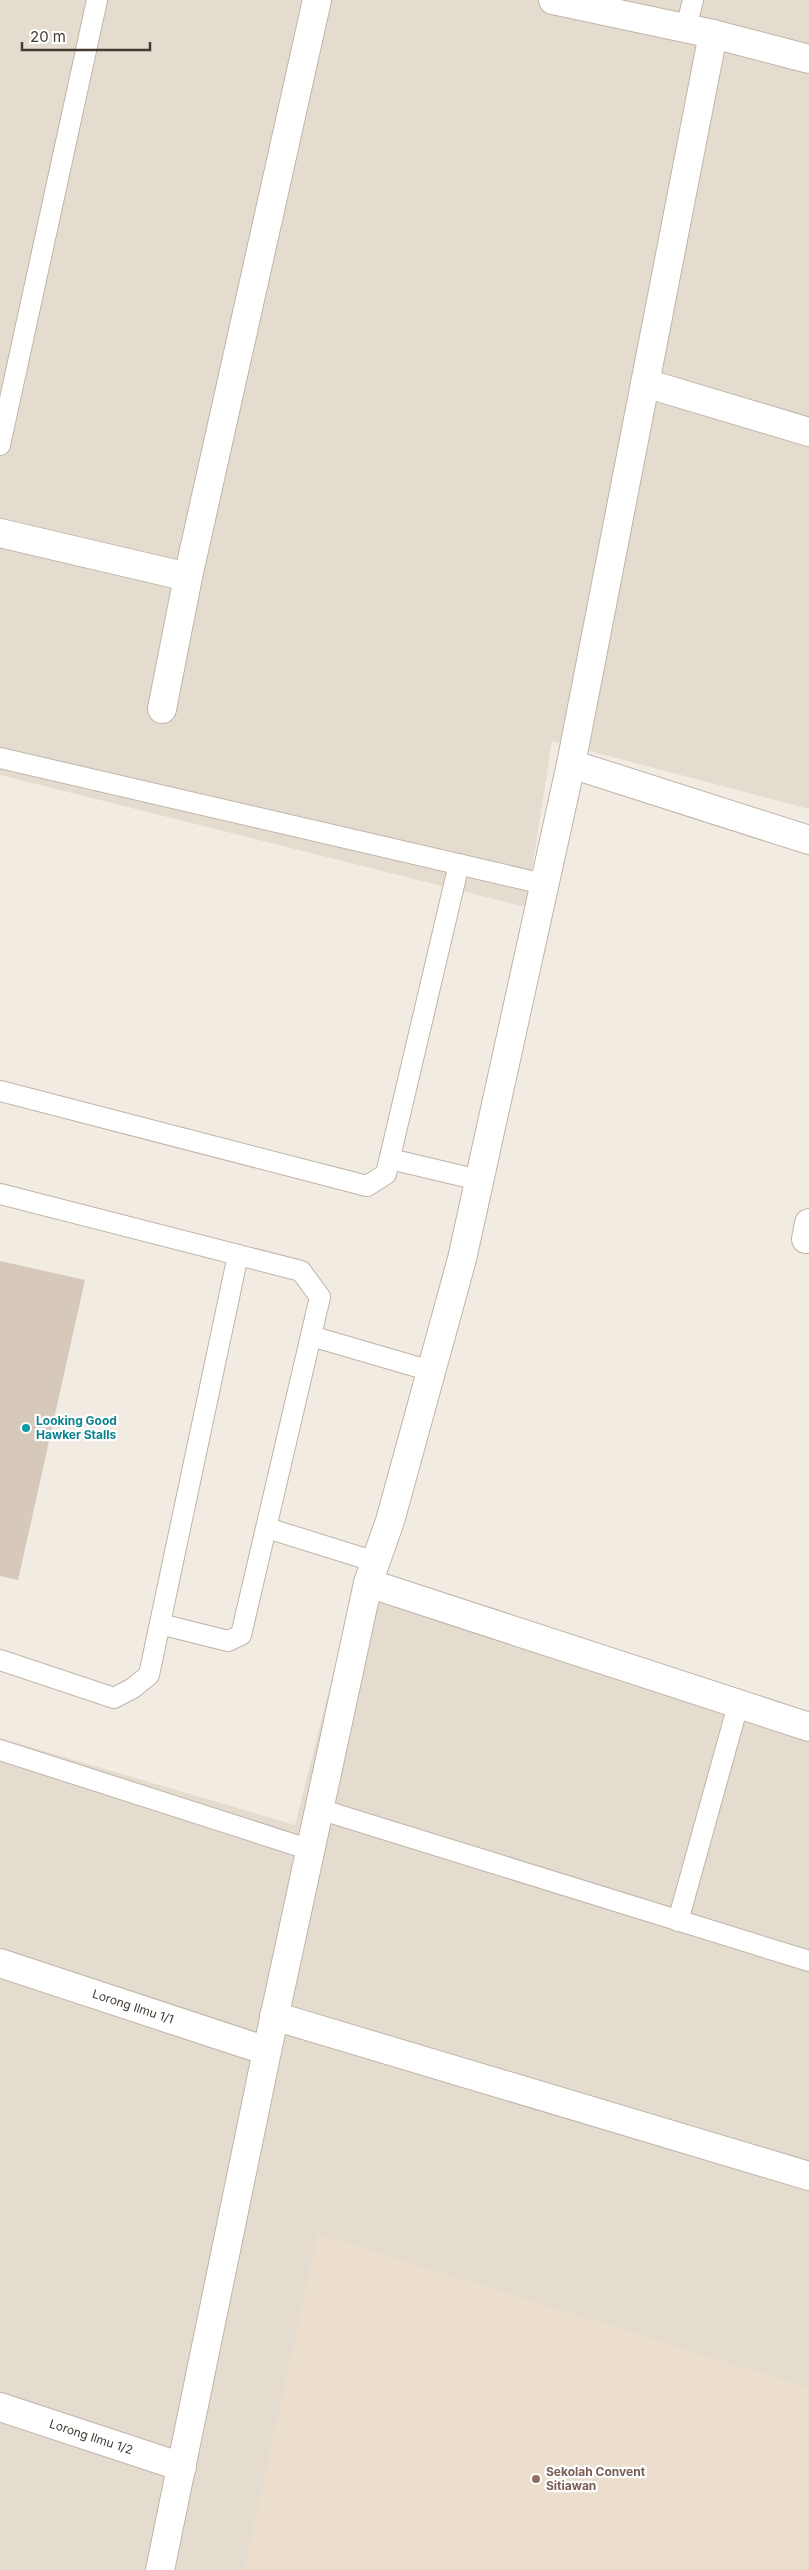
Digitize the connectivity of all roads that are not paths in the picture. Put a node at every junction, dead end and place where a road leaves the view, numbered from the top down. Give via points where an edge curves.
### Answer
1 (97, 0) edge
2 (317, 0) edge
3 (553, 0) edge
4 (693, 0) edge
5 (686, 28) junction
6 (713, 34) junction
7 (809, 59) edge
8 (645, 383) junction
9 (809, 432) edge
10 (0, 445) edge
11 (0, 533) edge
12 (188, 576) junction
13 (162, 710) dead end
14 (0, 758) edge
15 (571, 764) junction
16 (809, 840) edge
17 (459, 864) junction
18 (544, 884) junction
19 (0, 1091) edge
20 (390, 1159) junction
21 (479, 1180) junction
22 (0, 1194) edge
23 (238, 1255) junction
24 (311, 1336) junction
25 (431, 1371) junction
26 (267, 1528) junction
27 (372, 1572) junction
28 (160, 1624) junction
29 (0, 1660) edge
30 (738, 1705) junction
31 (809, 1727) edge
32 (0, 1750) edge
33 (319, 1809) junction
34 (311, 1850) junction
35 (678, 1921) junction
36 (809, 1961) edge
37 (0, 1963) edge
38 (274, 2016) junction
39 (267, 2051) junction
40 (809, 2176) edge
41 (0, 2407) edge
42 (182, 2467) junction
43 (160, 2570) edge

1 - 10 lane
2 - 12 street
3 - 5 street
4 - 5 lane
5 - 6 street
6 - 7 street
6 - 8 street
8 - 9 street
8 - 15 street
11 - 12 street
12 - 13 street
14 - 17 lane
15 - 16 street
15 - 18 street
17 - 18 lane
17 - 20 lane
18 - 21 street
19 - 20 lane via 367,1186 386,1174
20 - 21 lane
21 - 25 street via 462,1259
22 - 23 lane
23 - 24 lane via 301,1271 320,1297
23 - 28 lane
24 - 25 lane
24 - 26 lane
25 - 27 street via 390,1521
26 - 27 lane
26 - 28 lane via 241,1635 228,1641
27 - 30 street
27 - 33 street
28 - 29 lane via 149,1675 114,1698
30 - 31 street
30 - 35 lane
32 - 34 lane
33 - 34 street
33 - 35 lane
34 - 38 street
35 - 36 lane
37 - 39 street, Lorong Ilmu 1/1
38 - 39 street
38 - 40 street
39 - 42 street
41 - 42 street, Lorong Ilmu 1/2
42 - 43 street

